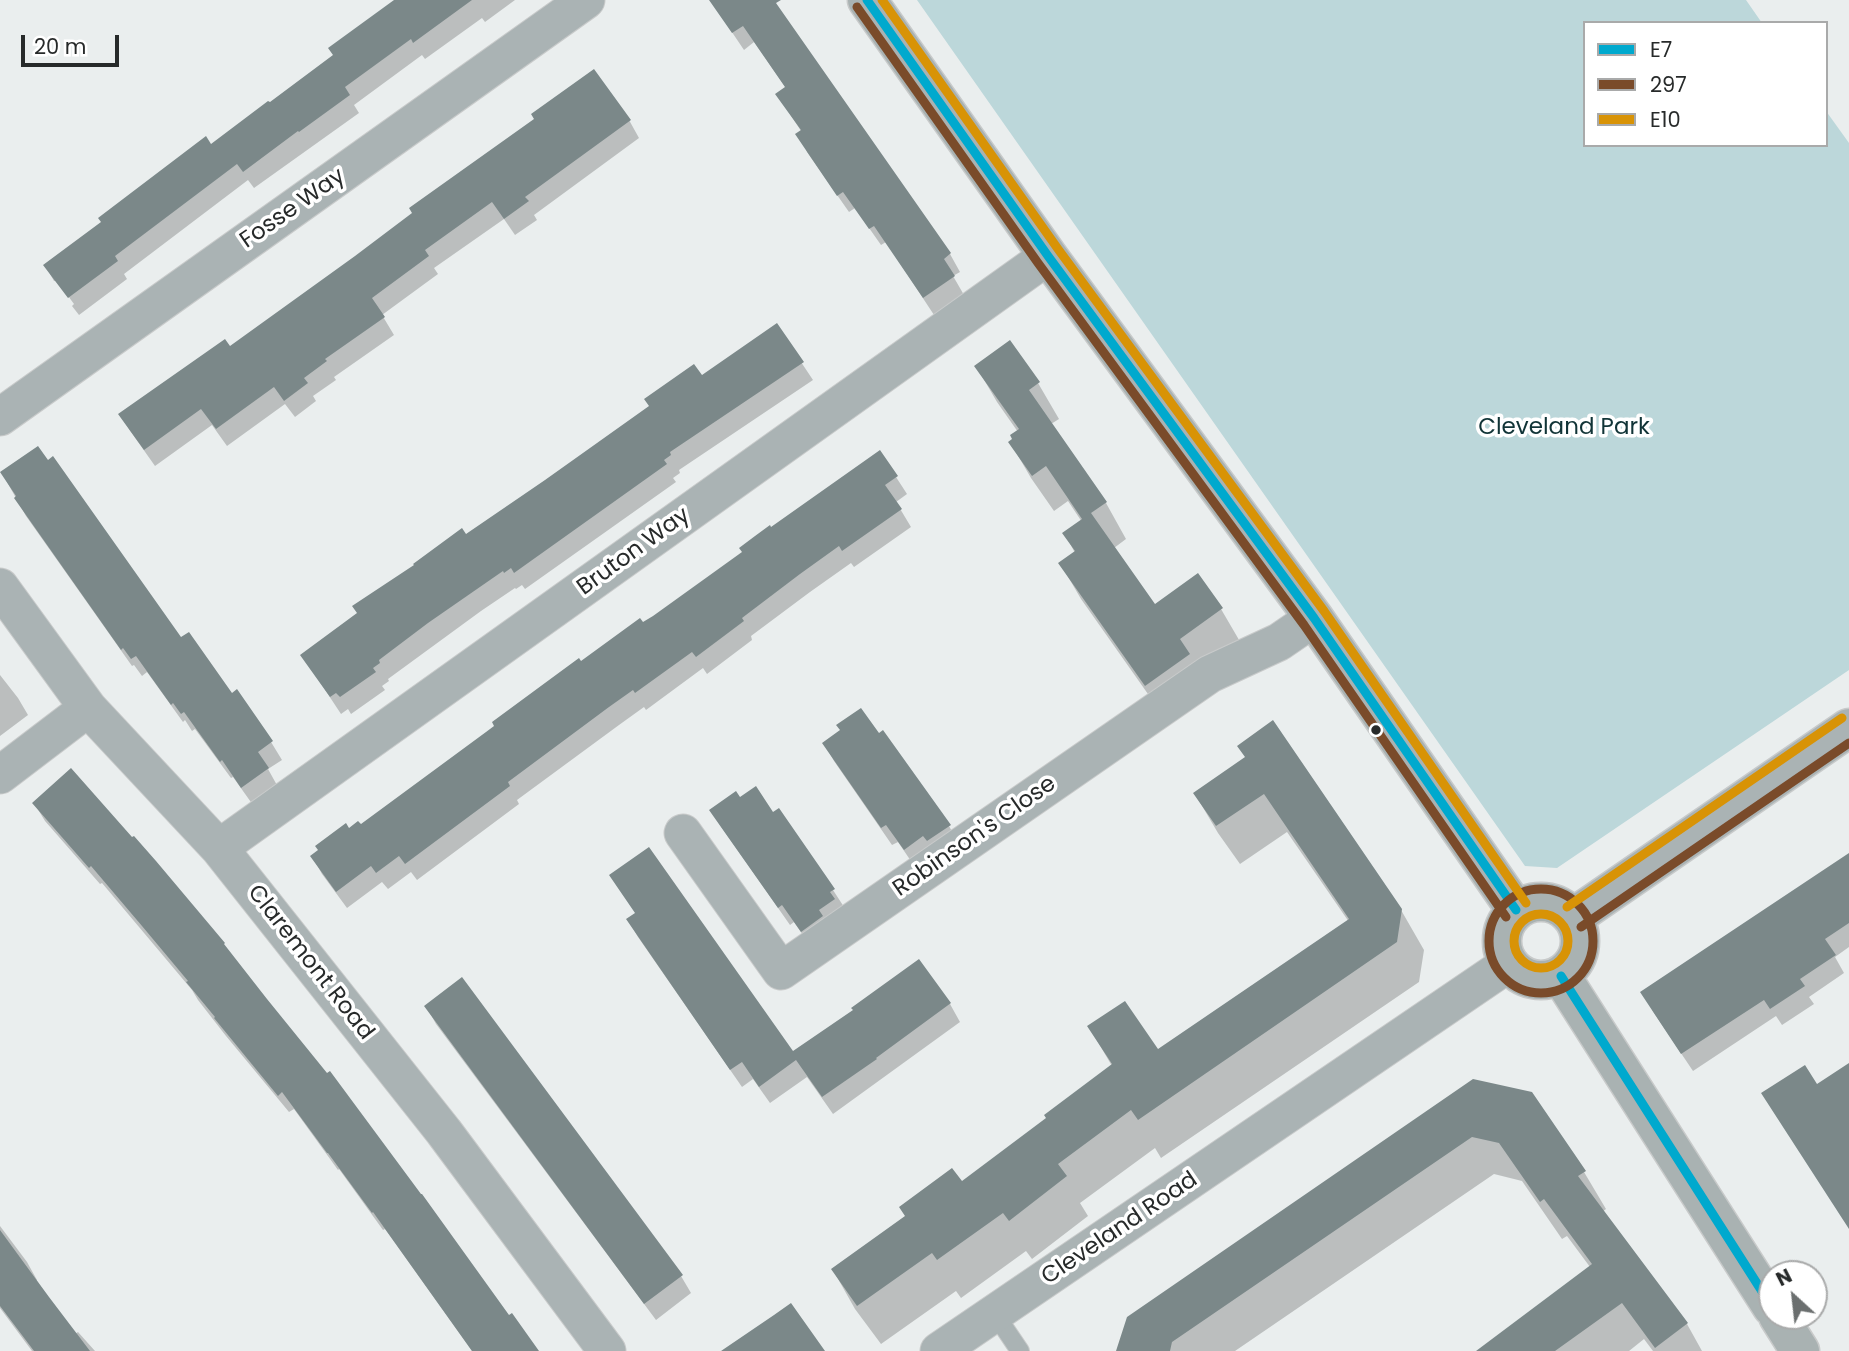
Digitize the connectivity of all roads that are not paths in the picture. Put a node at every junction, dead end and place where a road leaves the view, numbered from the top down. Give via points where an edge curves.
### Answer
1 (586, 0) edge
2 (867, 0) edge
3 (1048, 256) junction
4 (0, 417) edge
5 (0, 587) edge
6 (1314, 618) junction
7 (88, 708) junction
8 (1849, 727) edge
9 (0, 775) edge
10 (683, 833) dead end
11 (219, 848) junction
12 (1516, 910) junction
13 (1574, 917) junction
14 (1508, 964) junction
15 (1561, 976) junction
16 (1758, 1285) edge
17 (995, 1314) junction
18 (1787, 1330) edge
19 (607, 1351) edge
20 (939, 1351) edge
21 (1020, 1351) edge
22 (1800, 1351) edge

1 - 4 street, Fosse Way
2 - 3 main road
3 - 6 main road
3 - 11 street, Bruton Way
5 - 7 street, Claremont Road
6 - 10 street, Robinson's Close via 1279,642 1210,674 781,971
6 - 12 main road
7 - 9 street
7 - 11 street, Claremont Road
8 - 13 street
11 - 19 street, Claremont Road via 444,1132
12 - 13 main road via 1548,902
12 - 14 main road via 1505,925 1501,943
13 - 15 main road via 1581,949
14 - 15 main road via 1522,976 1538,981
14 - 17 street, Cleveland Road
15 - 16 main road
17 - 20 street, Cleveland Road
17 - 21 lane
18 - 22 main road

